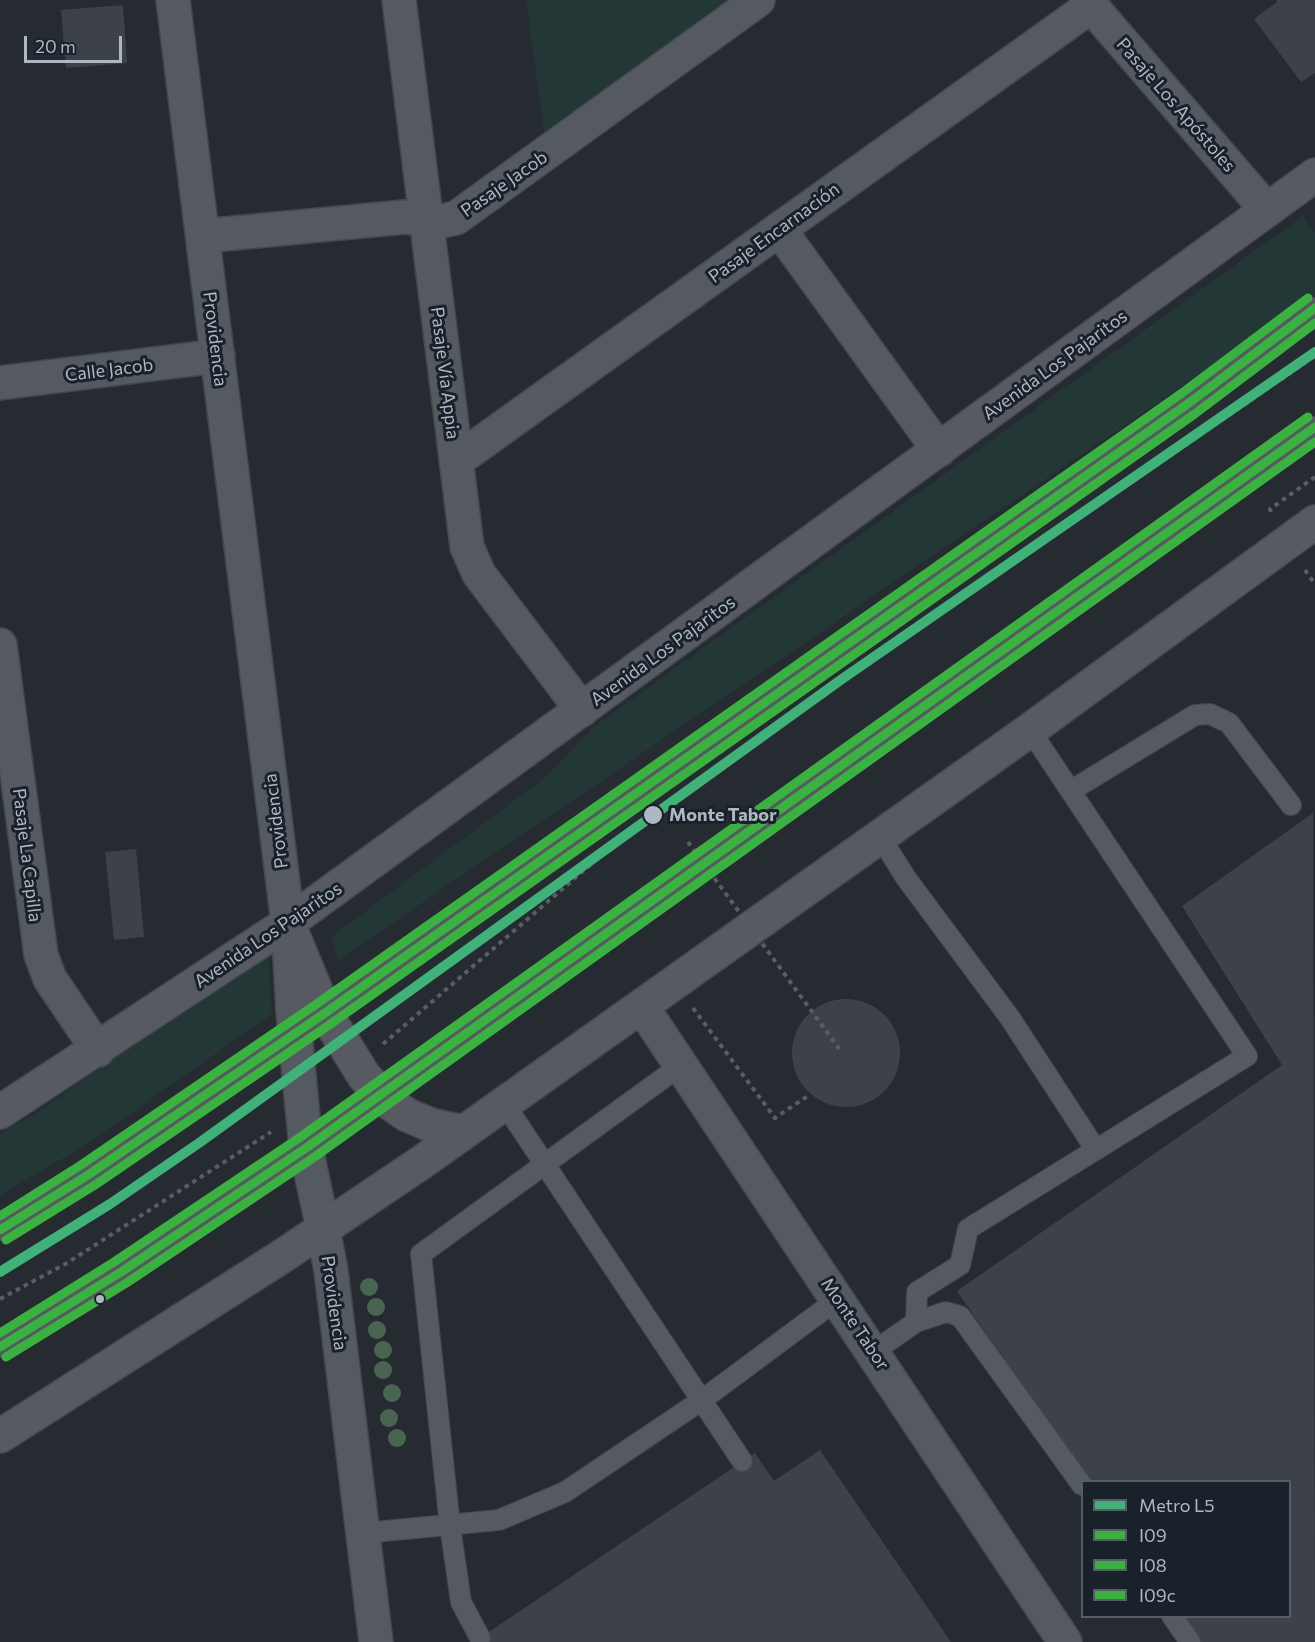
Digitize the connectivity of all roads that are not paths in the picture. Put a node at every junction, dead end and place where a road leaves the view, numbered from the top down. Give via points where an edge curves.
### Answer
1 (173, 0) edge
2 (399, 0) edge
3 (758, 0) edge
4 (1089, 3) edge
5 (1315, 175) edge
6 (1267, 210) junction
7 (426, 219) junction
8 (779, 229) junction
9 (202, 236) junction
10 (1315, 308) edge
11 (218, 356) junction
12 (0, 383) edge
13 (1315, 427) edge
14 (939, 450) junction
15 (456, 461) junction
16 (1315, 522) edge
17 (0, 645) edge
18 (582, 710) junction
19 (1030, 730) junction
20 (8, 766) edge
21 (1072, 790) junction
22 (1291, 805) dead end
23 (879, 836) junction
24 (288, 923) junction
25 (642, 1008) junction
26 (325, 1013) junction
27 (296, 1034) junction
28 (98, 1050) junction
29 (680, 1066) junction
30 (381, 1095) junction
31 (504, 1103) junction
32 (0, 1112) edge
33 (463, 1132) junction
34 (306, 1148) junction
35 (1096, 1150) junction
36 (545, 1164) junction
37 (323, 1229) junction
38 (0, 1230) edge
39 (838, 1299) junction
40 (916, 1322) junction
41 (0, 1347) edge
42 (873, 1352) junction
43 (702, 1400) junction
44 (0, 1436) edge
45 (742, 1461) dead end
46 (1081, 1482) edge
47 (450, 1526) junction
48 (364, 1533) junction
49 (1173, 1618) edge
50 (480, 1638) dead end
51 (376, 1642) edge
52 (1065, 1642) edge
53 (1190, 1642) edge

1 - 9 street, Providencia
2 - 7 street, Pasaje Vía Appia
3 - 7 street, Pasaje Jacob via 468,211 442,221
4 - 6 street, Pasaje Los Apóstoles
4 - 8 street, Pasaje Encarnación
5 - 6 main road, Avenida Los Pajaritos
6 - 14 main road, Avenida Los Pajaritos
7 - 9 street, Pasaje Jacob via 404,217
7 - 15 street, Pasaje Vía Appia
8 - 14 street
8 - 15 street, Pasaje Encarnación
9 - 11 street, Providencia
10 - 26 lane via 1189,403
11 - 12 street, Calle Jacob
11 - 24 street, Providencia
13 - 30 lane
14 - 18 main road, Avenida Los Pajaritos
15 - 18 street, Pasaje Vía Appia via 463,533 472,561
16 - 19 main road
17 - 20 street, Pasaje La Capilla
18 - 24 main road, Avenida Los Pajaritos
19 - 21 lane
19 - 23 main road
20 - 28 street, Pasaje La Capilla via 40,955 50,979
21 - 22 lane via 1195,715 1210,714 1230,723
21 - 35 lane via 1248,1056
23 - 25 main road
23 - 35 lane via 1010,1018
24 - 26 main road
24 - 27 street, Providencia
24 - 28 main road, Avenida Los Pajaritos
25 - 29 street, Monte Tabor
25 - 31 main road
26 - 27 lane
26 - 30 main road via 357,1066
27 - 34 street, Providencia
27 - 38 lane
28 - 32 main road, Avenida Los Pajaritos
29 - 36 lane
29 - 39 street, Monte Tabor
30 - 33 main road via 418,1120
30 - 34 lane
31 - 33 main road
31 - 36 lane
33 - 37 main road
34 - 37 street, Providencia
34 - 41 lane
35 - 40 lane via 968,1229 960,1265 917,1292
36 - 43 lane
36 - 47 lane via 421,1254
37 - 44 main road
37 - 48 street, Providencia
39 - 42 street, Monte Tabor
39 - 43 lane
40 - 42 lane
40 - 46 lane via 946,1312 960,1316
42 - 52 street, Monte Tabor
43 - 45 lane
43 - 47 lane via 565,1491 499,1520
47 - 48 lane
47 - 50 lane via 461,1602
48 - 51 street, Providencia
49 - 53 lane

